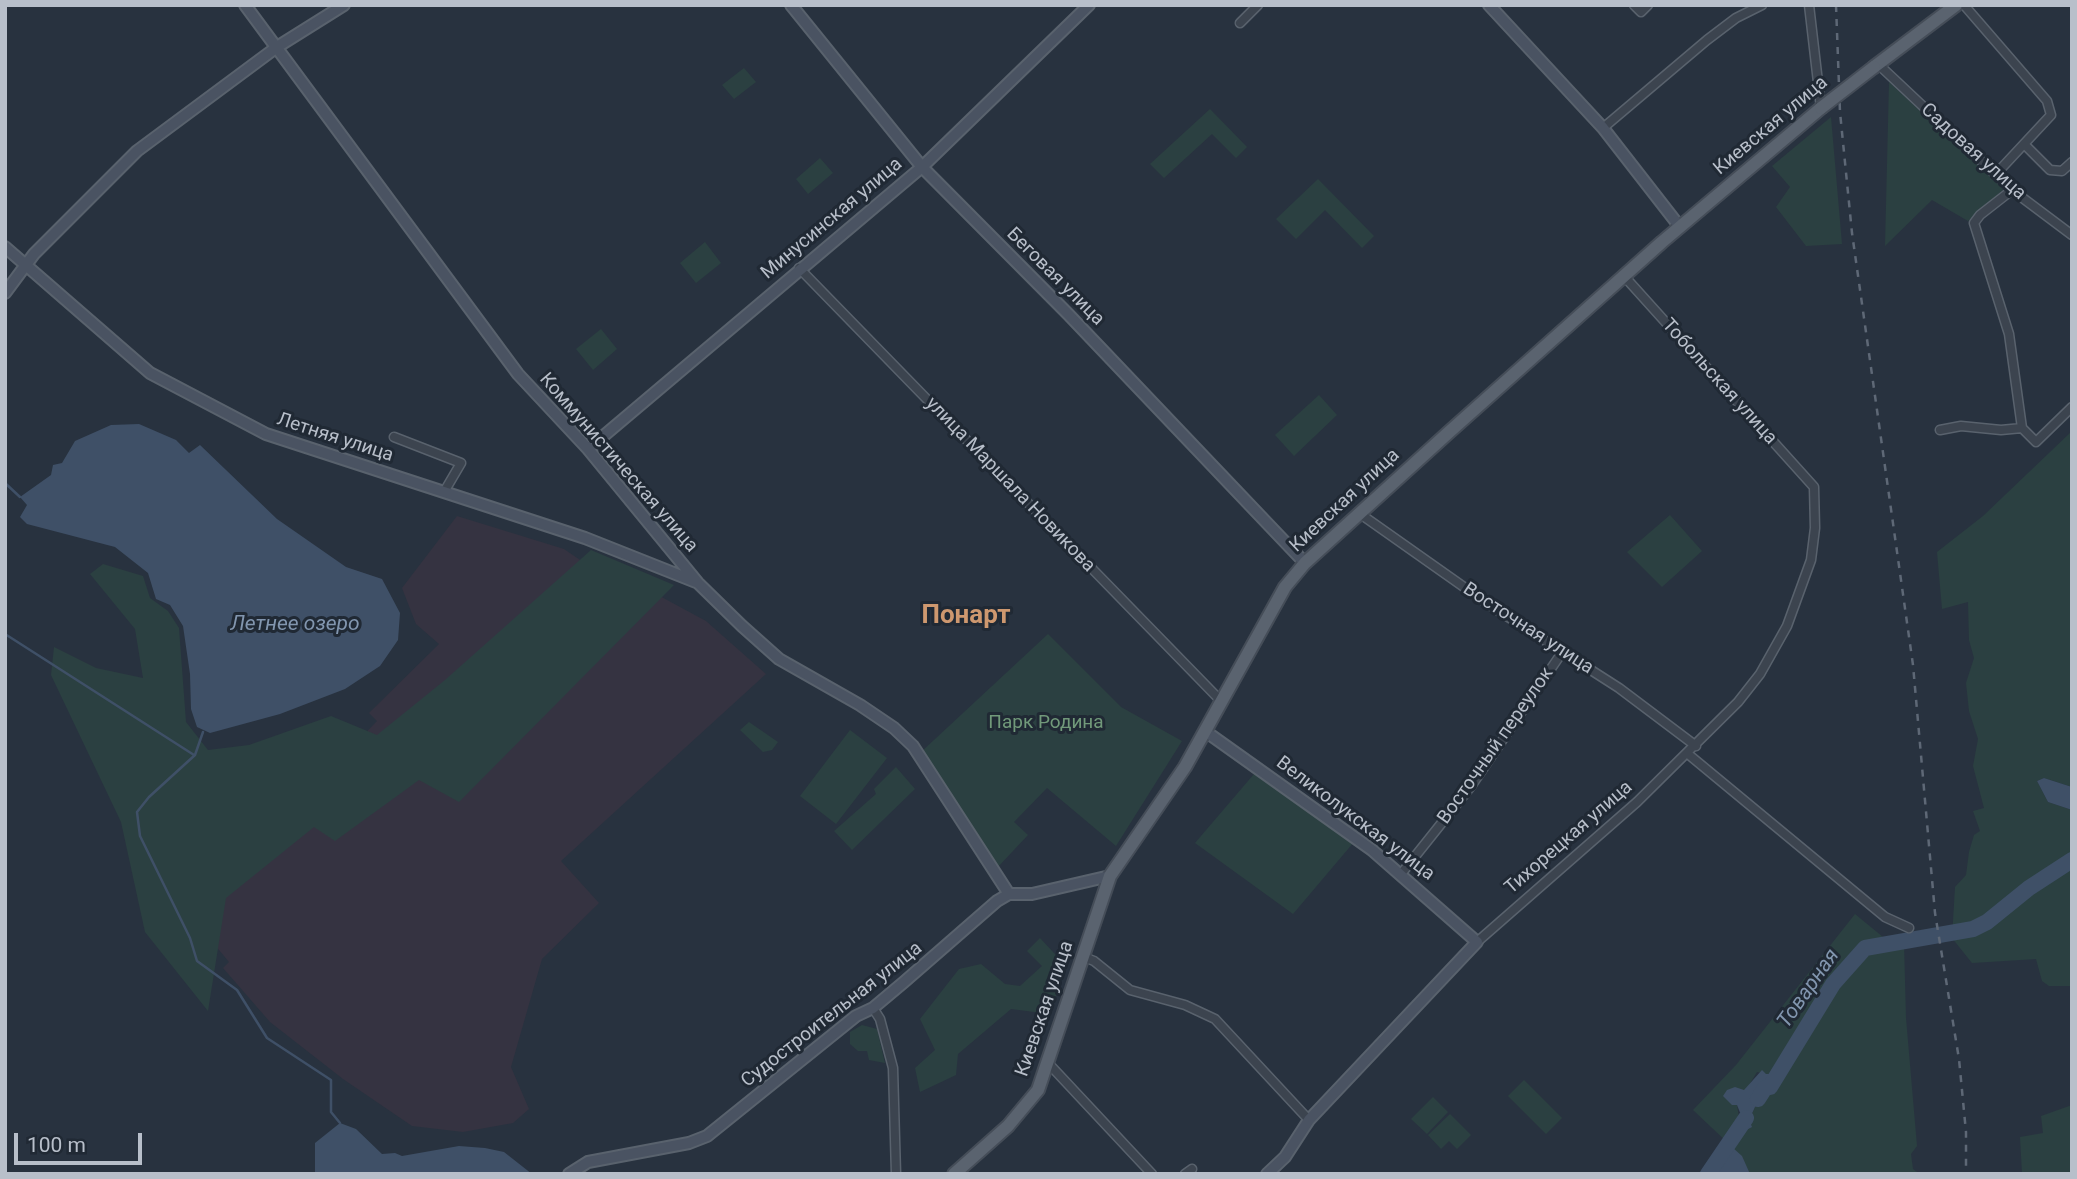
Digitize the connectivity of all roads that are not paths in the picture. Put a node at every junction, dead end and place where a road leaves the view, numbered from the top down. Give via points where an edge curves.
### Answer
1 (245, 5) edge
2 (344, 5) edge
3 (791, 5) edge
4 (1089, 5) edge
5 (1258, 5) edge
6 (1489, 5) edge
7 (1634, 5) edge
8 (1648, 5) edge
9 (1762, 5) edge
10 (1809, 5) edge
11 (1956, 5) edge
12 (1964, 5) edge
13 (1240, 23) dead end
14 (277, 47) junction
15 (1876, 66) junction
16 (1821, 108) junction
17 (1603, 128) junction
18 (2024, 144) junction
19 (2072, 162) edge
20 (922, 167) junction
21 (1996, 174) junction
22 (2012, 190) junction
23 (1680, 227) junction
24 (2072, 235) edge
25 (5, 247) edge
26 (23, 266) junction
27 (799, 268) junction
28 (1624, 276) junction
29 (5, 293) edge
30 (2072, 407) edge
31 (2022, 428) junction
32 (1940, 430) dead end
33 (394, 436) dead end
34 (588, 449) junction
35 (1814, 487) joint
36 (444, 492) junction
37 (1359, 513) junction
38 (1305, 563) junction
39 (698, 583) junction
40 (1563, 651) junction
41 (1221, 702) junction
42 (1205, 731) junction
43 (1696, 746) junction
44 (1688, 754) junction
45 (1401, 874) junction
46 (1110, 876) junction
47 (1009, 894) junction
48 (1909, 928) dead end
49 (1477, 942) junction
50 (1084, 957) junction
51 (873, 1008) junction
52 (1049, 1064) junction
53 (1309, 1120) junction
54 (1147, 1172) edge
55 (569, 1174) edge
56 (896, 1174) edge
57 (954, 1174) edge
58 (1267, 1174) edge

1 - 14 street, Коммунистическая улица
2 - 14 street
3 - 20 street, Беговая улица
4 - 20 street, Минусинская улица
5 - 13 street
6 - 17 street
7 - 8 street via 1641,12
9 - 17 street via 1707,40
10 - 16 street
11 - 15 main road, Киевская улица
12 - 18 street via 2047,101 2051,115
14 - 26 street via 137,151
14 - 34 street, Коммунистическая улица via 513,368
15 - 16 main road, Киевская улица, bridge
15 - 21 street, Садовая улица
16 - 23 main road, Киевская улица
17 - 23 street
18 - 19 street via 2050,170 2062,171
18 - 21 street
20 - 27 street, Минусинская улица
20 - 38 street, Беговая улица
21 - 22 street, Садовая улица
22 - 24 street, Садовая улица
22 - 31 street via 1974,223 2009,334
23 - 28 main road, Киевская улица
25 - 26 street, Летняя улица
26 - 29 street
26 - 36 street, Летняя улица via 150,373 266,434
27 - 34 street, Минусинская улица
27 - 41 street, улица Маршала Новикова
28 - 35 street, Тобольская улица
28 - 37 main road, Киевская улица
30 - 31 street via 2036,442
31 - 32 street via 1961,425
33 - 36 street via 461,463
34 - 39 street, Коммунистическая улица
35 - 43 street, Тихорецкая улица via 1811,561 1787,626 1760,674
36 - 39 street, Летняя улица via 585,538
37 - 38 main road, Киевская улица
37 - 40 street, Восточная улица
38 - 41 main road, Киевская улица via 1285,587
39 - 47 street, Коммунистическая улица via 779,659 860,705 913,746
40 - 43 street, Восточная улица
40 - 45 street, Восточный переулок via 1472,785
41 - 42 main road, Киевская улица
42 - 45 street, Великолукская улица via 1296,792
42 - 46 main road, Киевская улица
43 - 44 street, Тихорецкая улица
44 - 48 street via 1885,917
44 - 49 street, Тихорецкая улица
45 - 49 street, Великолукская улица
46 - 47 street via 1032,894
46 - 50 main road, Киевская улица
47 - 51 street, Судостроительная улица
49 - 53 street, Тихорецкая улица
50 - 52 main road, Киевская улица
50 - 53 street via 1130,990 1185,1005 1215,1019
51 - 55 street, Судостроительная улица via 856,1016 707,1136 587,1162
51 - 56 street via 893,1068
52 - 54 street
52 - 57 main road, Киевская улица via 1028,1104
53 - 58 street, Тихорецкая улица

